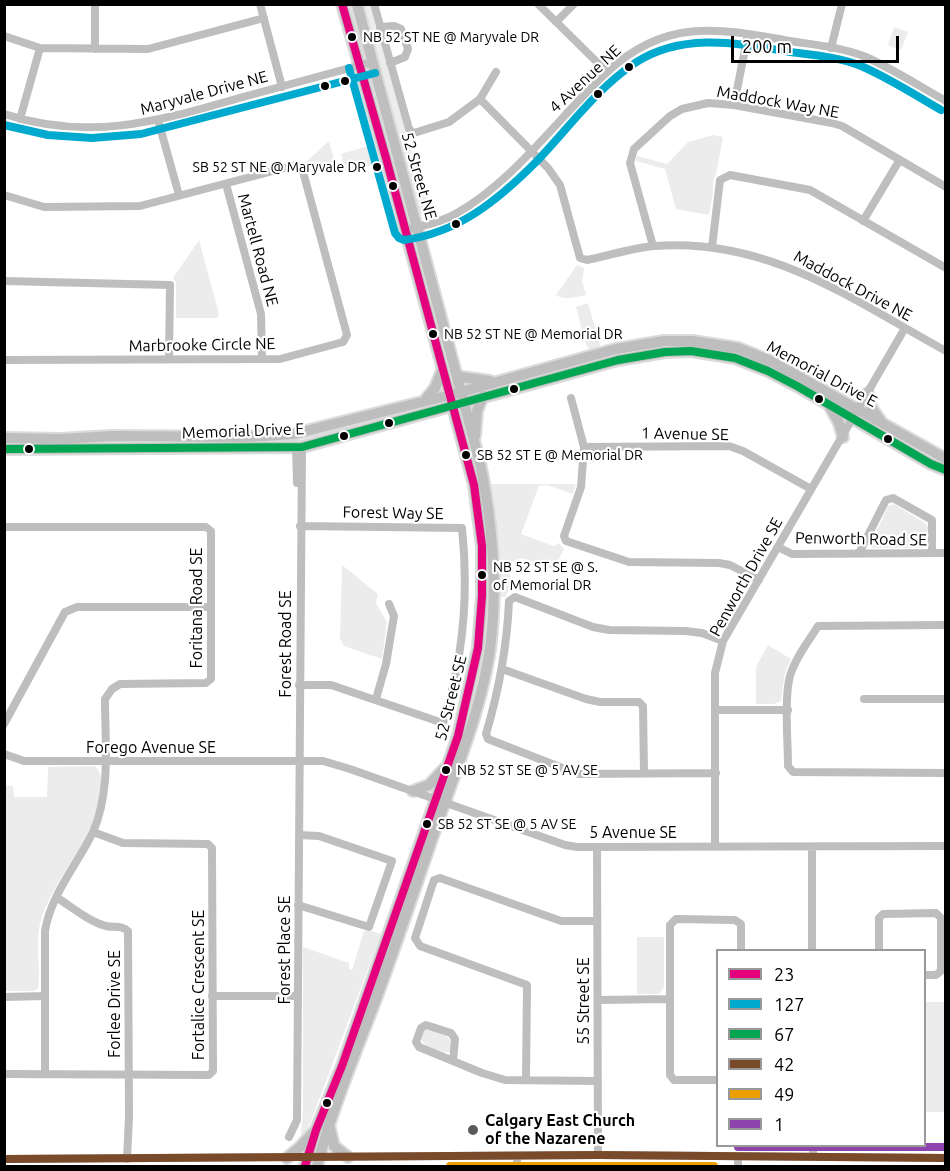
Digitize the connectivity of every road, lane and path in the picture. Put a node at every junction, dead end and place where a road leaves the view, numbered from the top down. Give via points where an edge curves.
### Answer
1 (95, 4) edge
2 (260, 4) edge
3 (342, 4) edge
4 (357, 4) edge
5 (374, 4) edge
6 (537, 4) edge
7 (574, 4) edge
8 (842, 4) edge
9 (264, 18) junction
10 (556, 22) junction
11 (380, 27) junction
12 (748, 34) junction
13 (4, 36) edge
14 (40, 48) junction
15 (831, 48) junction
16 (95, 49) junction
17 (372, 62) junction
18 (390, 63) junction
19 (359, 65) junction
20 (496, 72) dead end
21 (607, 72) junction
22 (282, 87) junction
23 (480, 99) junction
24 (945, 101) edge
25 (734, 105) junction
26 (4, 114) edge
27 (20, 119) junction
28 (159, 120) junction
29 (531, 151) junction
30 (898, 161) junction
31 (226, 184) junction
32 (945, 186) edge
33 (4, 195) edge
34 (179, 195) junction
35 (863, 221) junction
36 (418, 227) junction
37 (405, 230) junction
38 (653, 246) junction
39 (712, 247) junction
40 (945, 268) edge
41 (4, 281) edge
42 (905, 328) junction
43 (945, 351) edge
44 (169, 359) junction
45 (262, 359) junction
46 (4, 360) edge
47 (442, 371) junction
48 (456, 374) junction
49 (495, 382) junction
50 (868, 393) junction
51 (483, 396) junction
52 (456, 398) junction
53 (571, 398) dead end
54 (426, 399) junction
55 (829, 405) junction
56 (428, 412) junction
57 (856, 414) junction
58 (456, 419) junction
59 (882, 423) junction
60 (843, 437) junction
61 (4, 438) edge
62 (475, 443) junction
63 (299, 447) junction
64 (584, 447) junction
65 (4, 449) edge
66 (945, 459) edge
67 (945, 470) edge
68 (811, 489) junction
69 (300, 526) junction
70 (4, 527) edge
71 (778, 547) junction
72 (932, 553) junction
73 (945, 553) edge
74 (859, 554) junction
75 (759, 580) junction
76 (389, 604) dead end
77 (210, 607) junction
78 (945, 625) edge
79 (723, 641) junction
80 (502, 669) junction
81 (299, 685) junction
82 (376, 699) junction
83 (864, 699) dead end
84 (945, 699) edge
85 (715, 710) junction
86 (788, 710) junction
87 (4, 724) edge
88 (4, 754) edge
89 (299, 761) junction
90 (105, 762) junction
91 (448, 764) junction
92 (644, 773) junction
93 (716, 773) junction
94 (945, 773) edge
95 (413, 791) junction
96 (440, 801) junction
97 (93, 831) junction
98 (299, 835) junction
99 (715, 846) junction
100 (812, 846) junction
101 (945, 846) edge
102 (597, 847) junction
103 (56, 897) junction
104 (298, 905) junction
105 (597, 921) junction
106 (741, 949) edge
107 (812, 949) edge
108 (879, 949) edge
109 (926, 975) edge
110 (44, 996) junction
111 (212, 996) junction
112 (298, 996) junction
113 (4, 997) edge
114 (668, 999) junction
115 (598, 1000) junction
116 (453, 1061) junction
117 (4, 1074) edge
118 (45, 1074) junction
119 (128, 1074) junction
120 (526, 1079) junction
121 (716, 1080) edge
122 (597, 1081) junction
123 (330, 1122) junction
124 (316, 1130) junction
125 (289, 1137) dead end
126 (813, 1147) edge
127 (598, 1155) junction
128 (517, 1156) junction
129 (738, 1157) junction
130 (813, 1157) junction
131 (348, 1158) junction
132 (945, 1158) edge
133 (4, 1159) edge
134 (127, 1159) junction
135 (287, 1161) edge
136 (312, 1162) edge
137 (517, 1167) edge
138 (738, 1167) edge

1 - 16 street
2 - 9 street
3 - 19 main road, 52 Street NE
4 - 17 main road, 52 Street NE
5 - 11 street
6 - 10 street
7 - 10 street
8 - 15 street
9 - 16 street via 148,49
9 - 22 street
10 - 21 street
11 - 18 street
11 - 18 street via 401,29 408,49 405,57
12 - 15 street, 4 Avenue NE
12 - 21 street, 4 Avenue NE via 697,30 674,34 631,53
12 - 25 street
13 - 14 street
14 - 16 street
14 - 27 street
15 - 24 street, 4 Avenue NE via 885,67
17 - 19 street, Maryvale Drive NE
17 - 36 main road, 52 Street NE
18 - 23 street via 409,129 414,133 449,122
19 - 22 street, Maryvale Drive NE
19 - 37 main road, 52 Street NE
20 - 23 street
21 - 29 street, 4 Avenue NE
22 - 28 street, Maryvale Drive NE
23 - 29 street
25 - 30 street, Maddock Way NE via 842,126
25 - 38 street, Maddock Way NE via 708,103 682,110 634,149 630,163
26 - 27 street, Maryvale Drive NE
27 - 28 street, Maryvale Drive NE via 93,128
28 - 34 street
29 - 36 street, 4 Avenue NE via 478,200 451,217
29 - 38 street, Maddock Drive NE via 560,185 580,258 587,260
30 - 32 street, Maddock Way NE
30 - 35 street
31 - 34 street, Marbrooke Circle NE
31 - 45 street, Martell Road NE via 261,314
31 - 45 street, Marbrooke Circle NE via 296,165 302,168 347,335 343,342 280,359
33 - 34 street, Marbrooke Circle NE via 44,207 140,206
35 - 39 street via 810,190 730,175 720,180
35 - 40 street
36 - 37 street, 4 Avenue NE
36 - 48 main road, 52 Street NE
37 - 47 main road, 52 Street NE
38 - 39 street, Maddock Drive NE
39 - 42 street, Maddock Drive NE via 789,267
41 - 44 street via 170,285
42 - 43 street, Maddock Drive NE
42 - 50 street, Penworth Drive SE
44 - 45 street, Marbrooke Circle NE
44 - 46 street, Marbrooke Circle NE
47 - 52 main road, 52 Street NE
47 - 54 main road
48 - 49 main road
48 - 52 main road, 52 Street NE
49 - 52 main road, Memorial Drive E
49 - 57 main road, Memorial Drive E via 648,343 715,343 758,355 818,386
50 - 57 street, Penworth Drive SE
50 - 59 main road via 871,407
51 - 52 main road, Memorial Drive E
51 - 55 main road, Memorial Drive E via 618,360 691,351 755,365
51 - 62 main road via 477,411
52 - 54 main road, Memorial Drive E
52 - 56 main road, Memorial Drive E
52 - 58 main road, 52 Street SE
52 - 62 main road, 52 Street SE
53 - 64 street
54 - 61 main road, Memorial Drive E via 294,434
55 - 57 main road, Memorial Drive E
55 - 60 main road
56 - 58 main road
56 - 63 main road, Memorial Drive E
57 - 59 main road, Memorial Drive E
57 - 60 street, Penworth Drive SE
57 - 67 main road, Memorial Drive E
58 - 91 main road, 52 Street SE via 474,485 483,587 473,677
59 - 66 main road, Memorial Drive E
60 - 68 street, Penworth Drive SE
62 - 96 main road, 52 Street SE via 490,519 493,618 480,697 468,737
63 - 65 main road, Memorial Drive E
63 - 69 street, Forest Road SE
64 - 68 street, 1 Avenue SE via 729,446
64 - 75 street via 581,487 564,536 567,541 629,562 730,565
68 - 71 street, Penworth Drive SE
69 - 81 street, Forest Road SE
69 - 82 street, Forest Way SE via 462,528 465,605 455,685 443,723
70 - 77 street, Foritana Road SE via 206,527 211,531
71 - 74 street, Penworth Road SE via 792,554
71 - 75 street, Penworth Drive SE
72 - 73 street, Penworth Road SE
72 - 74 street, Penworth Road SE
72 - 74 street via 932,520 893,498 886,500
75 - 79 street, Penworth Drive SE
76 - 82 street via 394,616
77 - 87 street via 77,607 65,612
77 - 90 street, Foritana Road SE via 211,679 206,683 120,684 112,690 105,699
78 - 86 street via 818,626 789,677
79 - 80 street via 686,631 593,627 514,597 509,601
79 - 85 street, Penworth Drive SE via 715,673
80 - 92 street via 585,699 639,702 644,706
80 - 92 street via 488,739 578,774
81 - 82 street, Forest Way SE via 331,685
81 - 89 street, Forest Road SE
83 - 84 street
85 - 86 street
85 - 93 street, Penworth Drive SE
86 - 94 street via 788,766 793,772
88 - 90 street, Forego Avenue SE via 24,761
89 - 90 street, Forego Avenue SE
89 - 95 street, 5 Avenue SE via 323,761
89 - 98 street, Forest Place SE
90 - 97 street, Foritana Road SE via 105,788
91 - 95 main road via 429,785
91 - 96 main road, 52 Street SE
92 - 93 street
93 - 99 street, Penworth Drive SE
95 - 96 street, 5 Avenue SE
96 - 102 street, 5 Avenue SE via 565,845
96 - 123 main road, 52 Street SE via 377,997
96 - 124 main road, 52 Street SE
97 - 103 street, Foritana Road SE
97 - 111 street, Fortalice Crescent SE via 123,843 208,844 212,848
98 - 104 street, Forest Place SE
98 - 104 street via 319,836 392,861 369,927
99 - 100 street, 5 Avenue SE
99 - 102 street, 5 Avenue SE
100 - 101 street, 5 Avenue SE
100 - 107 street
102 - 105 street, 55 Street SE
103 - 110 street, Foritana Road SE via 45,931
103 - 119 street, Forlee Drive SE via 93,920 128,931
104 - 112 street, Forest Place SE
105 - 115 street, 55 Street SE
105 - 120 street via 561,921 434,880 415,938 420,946 527,985
106 - 114 street via 741,924 735,920 676,919 670,925
108 - 109 street via 879,918 883,914 936,913 941,918 941,971
110 - 113 street
110 - 118 street, Foritana Road SE
111 - 112 street
111 - 119 street, Fortalice Crescent SE via 213,1071 209,1075
112 - 125 street, Forest Place SE via 297,1120
114 - 115 street
114 - 121 street via 670,1075 674,1080
115 - 122 street, 55 Street SE
116 - 116 street via 455,1039 451,1033 426,1025 421,1028 416,1042 419,1047
116 - 120 street via 491,1077
117 - 118 street, Fortalice Crescent SE
118 - 119 street, Fortalice Crescent SE
119 - 134 street, Forlee Drive SE
120 - 122 street
122 - 127 street, 55 Street SE
123 - 131 main road via 334,1146
123 - 136 main road, 52 Street SE
124 - 135 main road
124 - 136 main road, 52 Street SE
126 - 130 street
127 - 128 street
127 - 129 street
128 - 131 street
128 - 137 street
129 - 130 street
129 - 138 street
130 - 132 street
131 - 136 street
133 - 134 street
134 - 135 street
135 - 136 street

